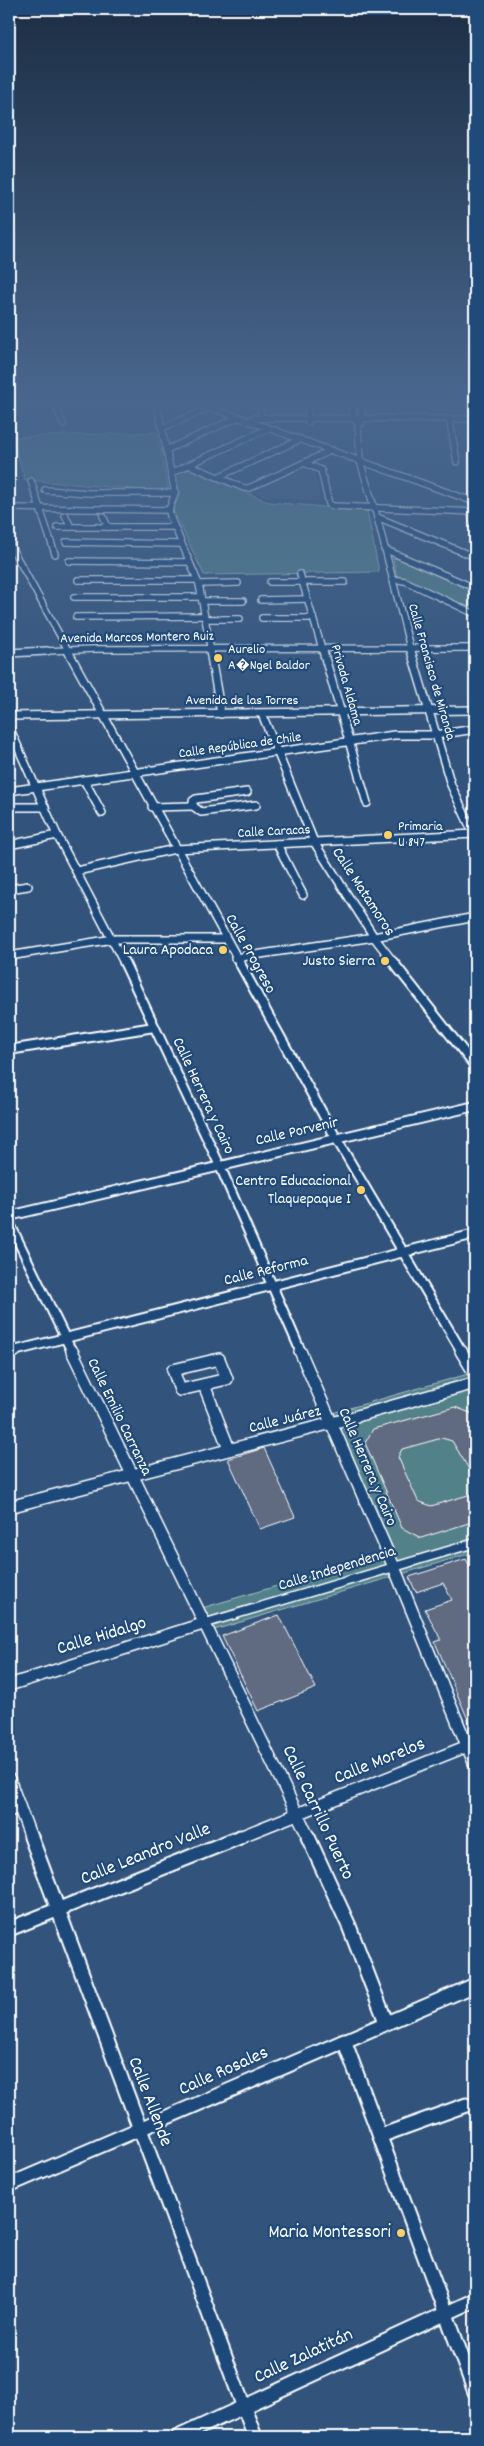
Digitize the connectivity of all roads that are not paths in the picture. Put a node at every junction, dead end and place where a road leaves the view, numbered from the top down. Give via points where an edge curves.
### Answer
1 (43, 518) edge
2 (67, 518) edge
3 (104, 518) edge
4 (171, 518) edge
5 (377, 518) edge
6 (380, 518) edge
7 (57, 527) dead end
8 (71, 527) junction
9 (108, 527) junction
10 (173, 527) junction
11 (66, 542) dead end
12 (9, 543) edge
13 (181, 544) junction
14 (384, 549) junction
15 (55, 554) dead end
16 (475, 557) edge
17 (69, 560) dead end
18 (189, 562) junction
19 (300, 574) dead end
20 (392, 579) junction
21 (78, 580) dead end
22 (198, 582) junction
23 (270, 582) dead end
24 (301, 582) junction
25 (344, 582) dead end
26 (238, 583) dead end
27 (475, 588) edge
28 (74, 597) dead end
29 (202, 599) junction
30 (307, 599) junction
31 (261, 600) dead end
32 (243, 601) dead end
33 (475, 614) edge
34 (76, 617) dead end
35 (205, 618) junction
36 (262, 618) dead end
37 (313, 618) junction
38 (240, 619) dead end
39 (410, 648) junction
40 (475, 648) edge
41 (210, 649) junction
42 (323, 649) junction
43 (68, 650) junction
44 (9, 653) edge
45 (475, 710) edge
46 (429, 711) junction
47 (339, 712) junction
48 (102, 714) junction
49 (221, 714) junction
50 (262, 714) junction
51 (9, 716) edge
52 (9, 727) edge
53 (475, 729) edge
54 (436, 735) junction
55 (12, 740) edge
56 (351, 743) junction
57 (279, 754) junction
58 (134, 773) junction
59 (84, 780) junction
60 (36, 786) junction
61 (9, 791) edge
62 (246, 792) dead end
63 (232, 795) junction
64 (367, 803) dead end
65 (256, 805) dead end
66 (193, 806) junction
67 (9, 807) edge
68 (45, 807) junction
69 (152, 807) junction
70 (238, 808) junction
71 (102, 813) dead end
72 (57, 835) junction
73 (474, 835) edge
74 (314, 842) junction
75 (277, 844) junction
76 (9, 845) edge
77 (175, 849) junction
78 (77, 871) junction
79 (28, 886) dead end
80 (9, 889) edge
81 (303, 895) dead end
82 (475, 917) edge
83 (374, 937) junction
84 (113, 939) junction
85 (225, 939) junction
86 (9, 956) edge
87 (236, 958) junction
88 (154, 1027) junction
89 (15, 1049) dead end
90 (475, 1066) edge
91 (475, 1106) edge
92 (336, 1138) junction
93 (220, 1166) junction
94 (9, 1216) edge
95 (9, 1222) edge
96 (475, 1234) edge
97 (403, 1252) junction
98 (272, 1286) junction
99 (64, 1338) junction
100 (9, 1352) edge
101 (475, 1374) edge
102 (475, 1383) edge
103 (204, 1385) junction
104 (332, 1423) junction
105 (229, 1449) junction
106 (130, 1474) junction
107 (9, 1507) edge
108 (475, 1543) edge
109 (394, 1567) junction
110 (206, 1623) junction
111 (9, 1685) edge
112 (471, 1744) edge
113 (475, 1765) edge
114 (9, 1779) edge
115 (14, 1809) edge
116 (298, 1814) junction
117 (57, 1911) junction
118 (9, 1929) edge
119 (475, 1984) edge
120 (386, 2022) junction
121 (344, 2040) junction
122 (466, 2105) dead end
123 (139, 2130) junction
124 (380, 2136) junction
125 (9, 2185) edge
126 (475, 2300) edge
127 (447, 2314) junction
128 (475, 2392) edge
129 (244, 2406) junction
130 (178, 2437) edge
131 (255, 2437) edge

1 - 15 street
2 - 8 street
3 - 9 street
4 - 10 street
5 - 14 street, Calle Francisco de Miranda
6 - 16 street
7 - 8 street
8 - 9 street
9 - 10 street
10 - 13 street
11 - 13 street
12 - 43 street, Calle Progreso
13 - 18 street
14 - 20 street, Calle Francisco de Miranda
14 - 27 street
17 - 18 street
18 - 22 street
19 - 24 street, Privada Aldama
20 - 33 street via 405,581
20 - 39 street, Calle Francisco de Miranda
21 - 22 street
22 - 26 street
22 - 29 street
23 - 24 street
24 - 25 street
24 - 30 street, Privada Aldama
28 - 29 street
29 - 32 street
29 - 35 street
30 - 31 street
30 - 37 street, Privada Aldama
34 - 35 street
35 - 38 street
35 - 41 street
36 - 37 street
37 - 42 street, Privada Aldama
39 - 40 street, Avenida Marcos Montero Ruiz
39 - 42 street, Avenida Marcos Montero Ruiz
39 - 46 street, Calle Francisco de Miranda
41 - 42 street, Avenida Marcos Montero Ruiz
41 - 43 street, Avenida Marcos Montero Ruiz
41 - 49 street
42 - 47 street, Privada Aldama
43 - 44 street, Avenida Marcos Montero Ruiz
43 - 48 street, Calle Progreso
45 - 46 street, Avenida de las Torres
46 - 47 street, Avenida de las Torres
46 - 54 street, Calle Francisco de Miranda
47 - 50 street, Avenida de las Torres
47 - 56 street, Privada Aldama
48 - 49 street, Avenida de las Torres
48 - 51 street, Avenida de las Torres
48 - 58 street, Calle Progreso
49 - 50 street, Avenida de las Torres
50 - 57 street, Calle Matamoros
52 - 55 street, Calle Herrera y Cairo
53 - 54 street, Calle República de Chile
54 - 56 street, Calle República de Chile via 394,735
54 - 73 street, Calle Francisco de Miranda via 451,785
55 - 60 street, Calle Herrera y Cairo
56 - 57 street, Calle República de Chile
56 - 64 street, Privada Aldama
57 - 58 street, Calle República de Chile
57 - 74 street, Calle Matamoros
58 - 59 street, Calle República de Chile
58 - 69 street, Calle Progreso
59 - 60 street, Calle República de Chile
59 - 71 street
60 - 61 street, Calle República de Chile
60 - 68 street, Calle Herrera y Cairo
62 - 63 street
63 - 66 street via 196,799
63 - 70 street
65 - 70 street
66 - 69 street
66 - 70 street via 201,812
67 - 68 street
68 - 72 street, Calle Herrera y Cairo
69 - 77 street, Calle Progreso
72 - 76 street
72 - 78 street, Calle Herrera y Cairo
73 - 74 street, Calle Caracas
74 - 75 street, Calle Caracas
74 - 83 street, Calle Matamoros
75 - 77 street, Calle Caracas
75 - 81 street
77 - 78 street, Calle Caracas
77 - 85 street, Calle Progreso
78 - 84 street, Calle Herrera y Cairo
79 - 80 street
82 - 83 street
83 - 87 street
83 - 90 street, Calle Matamoros
84 - 85 street
84 - 86 street
84 - 88 street, Calle Herrera y Cairo
85 - 87 street, Calle Progreso
87 - 92 street, Calle Progreso
88 - 89 street
88 - 93 street, Calle Herrera y Cairo
91 - 92 street, Calle Porvenir
92 - 93 street, Calle Porvenir
92 - 97 street, Calle Progreso
93 - 94 street, Calle Porvenir
93 - 98 street, Calle Herrera y Cairo
95 - 99 street, Calle Emilio Carranza
96 - 97 street, Calle Reforma
97 - 98 street, Calle Reforma
97 - 101 street, Calle Progreso
98 - 99 street, Calle Reforma
98 - 104 street, Calle Herrera y Cairo
99 - 100 street, Calle Reforma
99 - 106 street, Calle Emilio Carranza
102 - 104 street, Calle Juárez
103 - 103 street via 227,1379 219,1359 173,1370 180,1390
103 - 105 street
104 - 105 street, Calle Juárez
104 - 109 street, Calle Herrera y Cairo
105 - 106 street, Calle Juárez
106 - 107 street, Calle Juárez
106 - 110 street, Calle Emilio Carranza
108 - 109 street, Calle Independencia
109 - 110 street, Calle Independencia
109 - 112 street, Calle Herrera y Cairo
110 - 111 street, Calle Hidalgo
110 - 116 street, Calle Carrillo Puerto
112 - 113 street, Calle Herrera y Cairo
112 - 116 street, Calle Morelos
114 - 115 street, Calle Allende
115 - 117 street, Calle Allende
116 - 117 street, Calle Leandro Valle
116 - 120 street, Calle Carrillo Puerto via 349,1926
117 - 118 street, Calle Leandro Valle
117 - 123 street, Calle Allende
119 - 120 street, Calle Rosales
120 - 121 street, Calle Rosales
121 - 123 street, Calle Rosales
121 - 124 street
122 - 124 street
123 - 125 street, Calle Rosales
123 - 129 street, Calle Allende
124 - 127 street
126 - 127 street
127 - 128 street
127 - 129 street, Calle Zalatitán
129 - 130 street, Calle Zalatitán
129 - 131 street, Calle Allende

